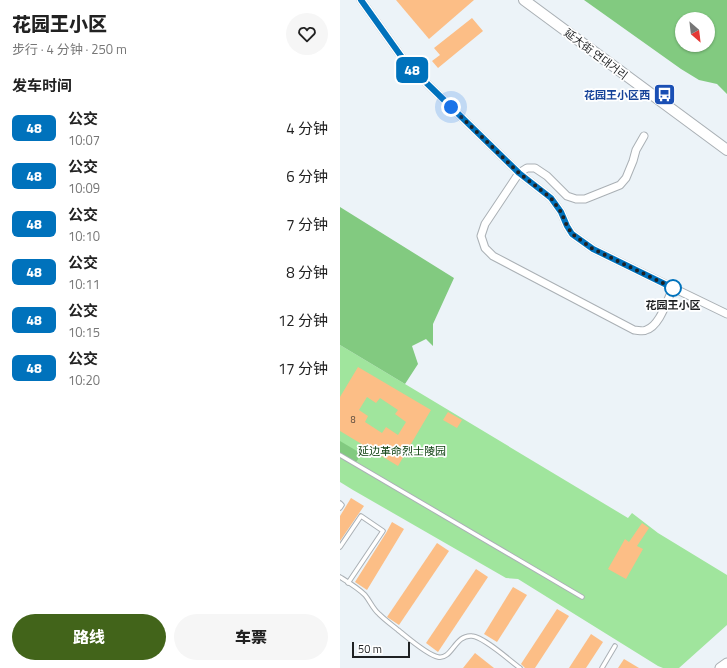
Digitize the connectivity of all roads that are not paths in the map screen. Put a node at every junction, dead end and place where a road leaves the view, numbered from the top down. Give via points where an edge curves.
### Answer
1 (361, 0) edge
2 (524, 0) edge
3 (644, 136) dead end
4 (727, 150) edge
5 (519, 173) junction
6 (673, 288) junction
7 (727, 314) edge
8 (340, 455) edge
9 (340, 503) edge
10 (340, 508) edge
11 (340, 548) edge
12 (340, 577) edge
13 (348, 583) junction
14 (582, 597) dead end
15 (615, 646) dead end
16 (727, 663) edge
17 (520, 668) edge
18 (602, 668) edge
19 (720, 668) edge

1 - 5 street via 406,63
2 - 4 main road, 延大街 연대거리
3 - 5 street via 626,178 620,185 585,199 567,196 535,168 527,168
5 - 6 street via 551,198 572,234 593,249
5 - 6 street via 485,224 481,236 485,248 493,256 634,330 645,331 652,328 658,321
6 - 7 street
8 - 14 lane
9 - 10 lane
11 - 13 lane via 361,516 383,530
12 - 13 lane
13 - 17 lane via 363,594 380,616 426,652 443,658 463,638 473,636 489,644
15 - 18 lane
16 - 19 street

